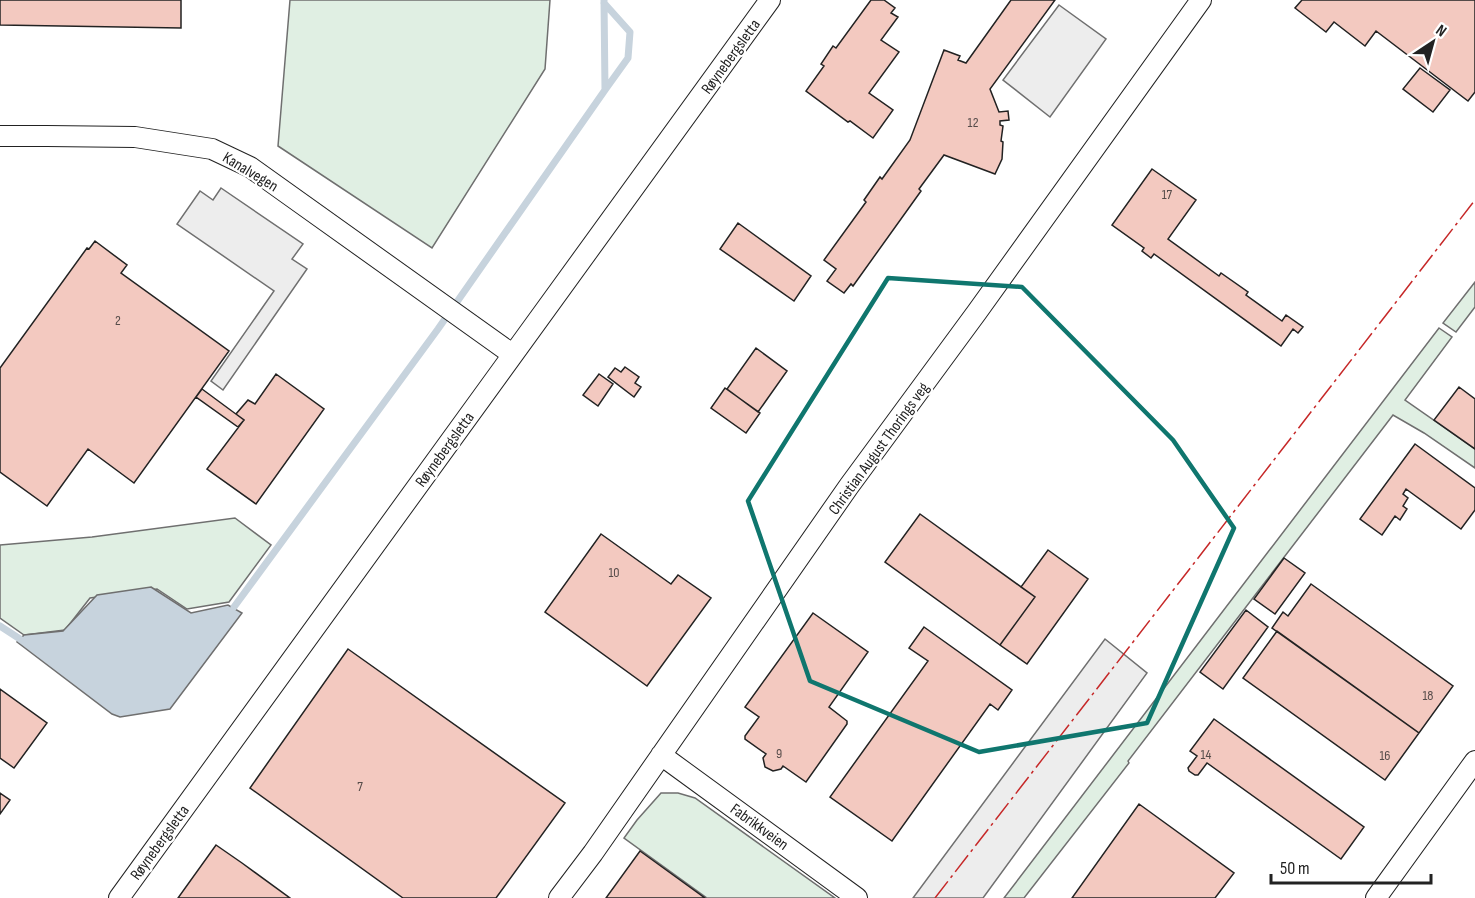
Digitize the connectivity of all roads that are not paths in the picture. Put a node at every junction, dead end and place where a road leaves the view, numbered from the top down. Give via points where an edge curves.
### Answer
1 (770, 0) edge
2 (1201, 0) edge
3 (0, 136) edge
4 (512, 354) junction
5 (661, 755) junction
6 (1475, 761) edge
7 (119, 898) edge
8 (559, 898) edge
9 (858, 898) edge
10 (1376, 898) edge

1 - 4 street, Røynebergsletta
2 - 5 street, Christian August Thorings veg via 849,486
3 - 4 street, Kanalvegen via 135,137 212,149 250,167
4 - 7 street, Røynebergsletta
5 - 8 street, Christian August Thorings veg
5 - 9 street, Fabrikkveien
6 - 10 street

